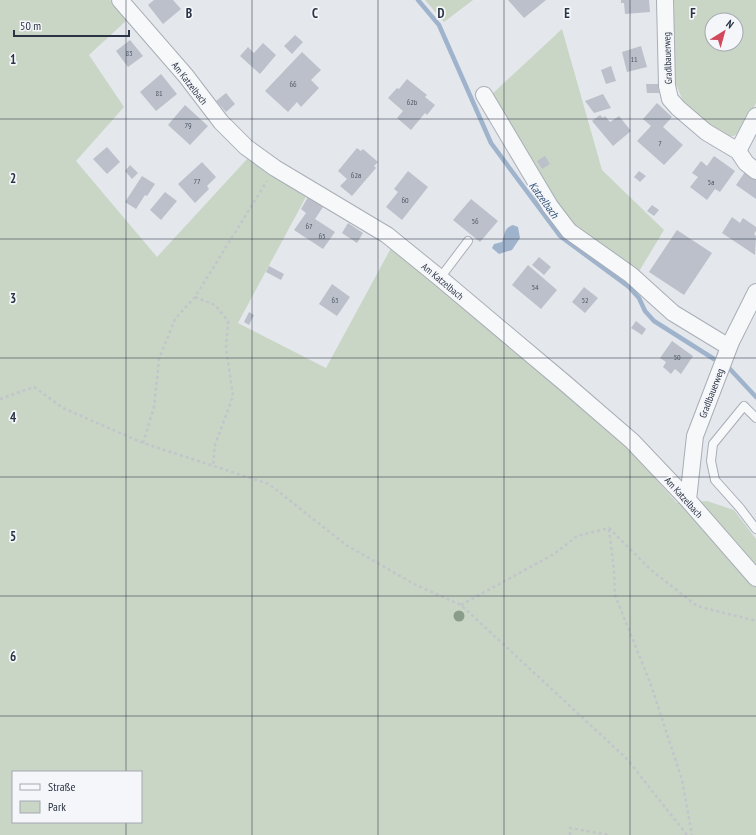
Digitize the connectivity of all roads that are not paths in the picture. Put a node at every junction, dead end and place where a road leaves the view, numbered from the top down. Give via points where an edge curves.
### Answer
1 (120, 0) edge
2 (665, 0) edge
3 (484, 95) dead end
4 (756, 116) edge
5 (738, 152) junction
6 (756, 171) edge
7 (468, 241) dead end
8 (440, 278) junction
9 (756, 292) edge
10 (729, 347) junction
11 (756, 418) edge
12 (688, 500) junction
13 (756, 529) edge
14 (756, 578) edge

1 - 8 street, Am Katzelbach via 186,76 220,122 246,147 275,168 387,235
2 - 5 street, Gradlbauerweg via 667,86 670,99 706,132
3 - 10 street via 550,206 569,231 631,275 673,312
4 - 5 street
5 - 6 street, Gradlbauerweg via 746,164
7 - 8 lane
8 - 12 street, Am Katzelbach via 632,441
9 - 10 street, Gradlbauerweg
10 - 12 street, Gradlbauerweg via 695,436
11 - 13 lane via 744,406 712,444 711,461 715,480
12 - 14 street, Am Katzelbach

